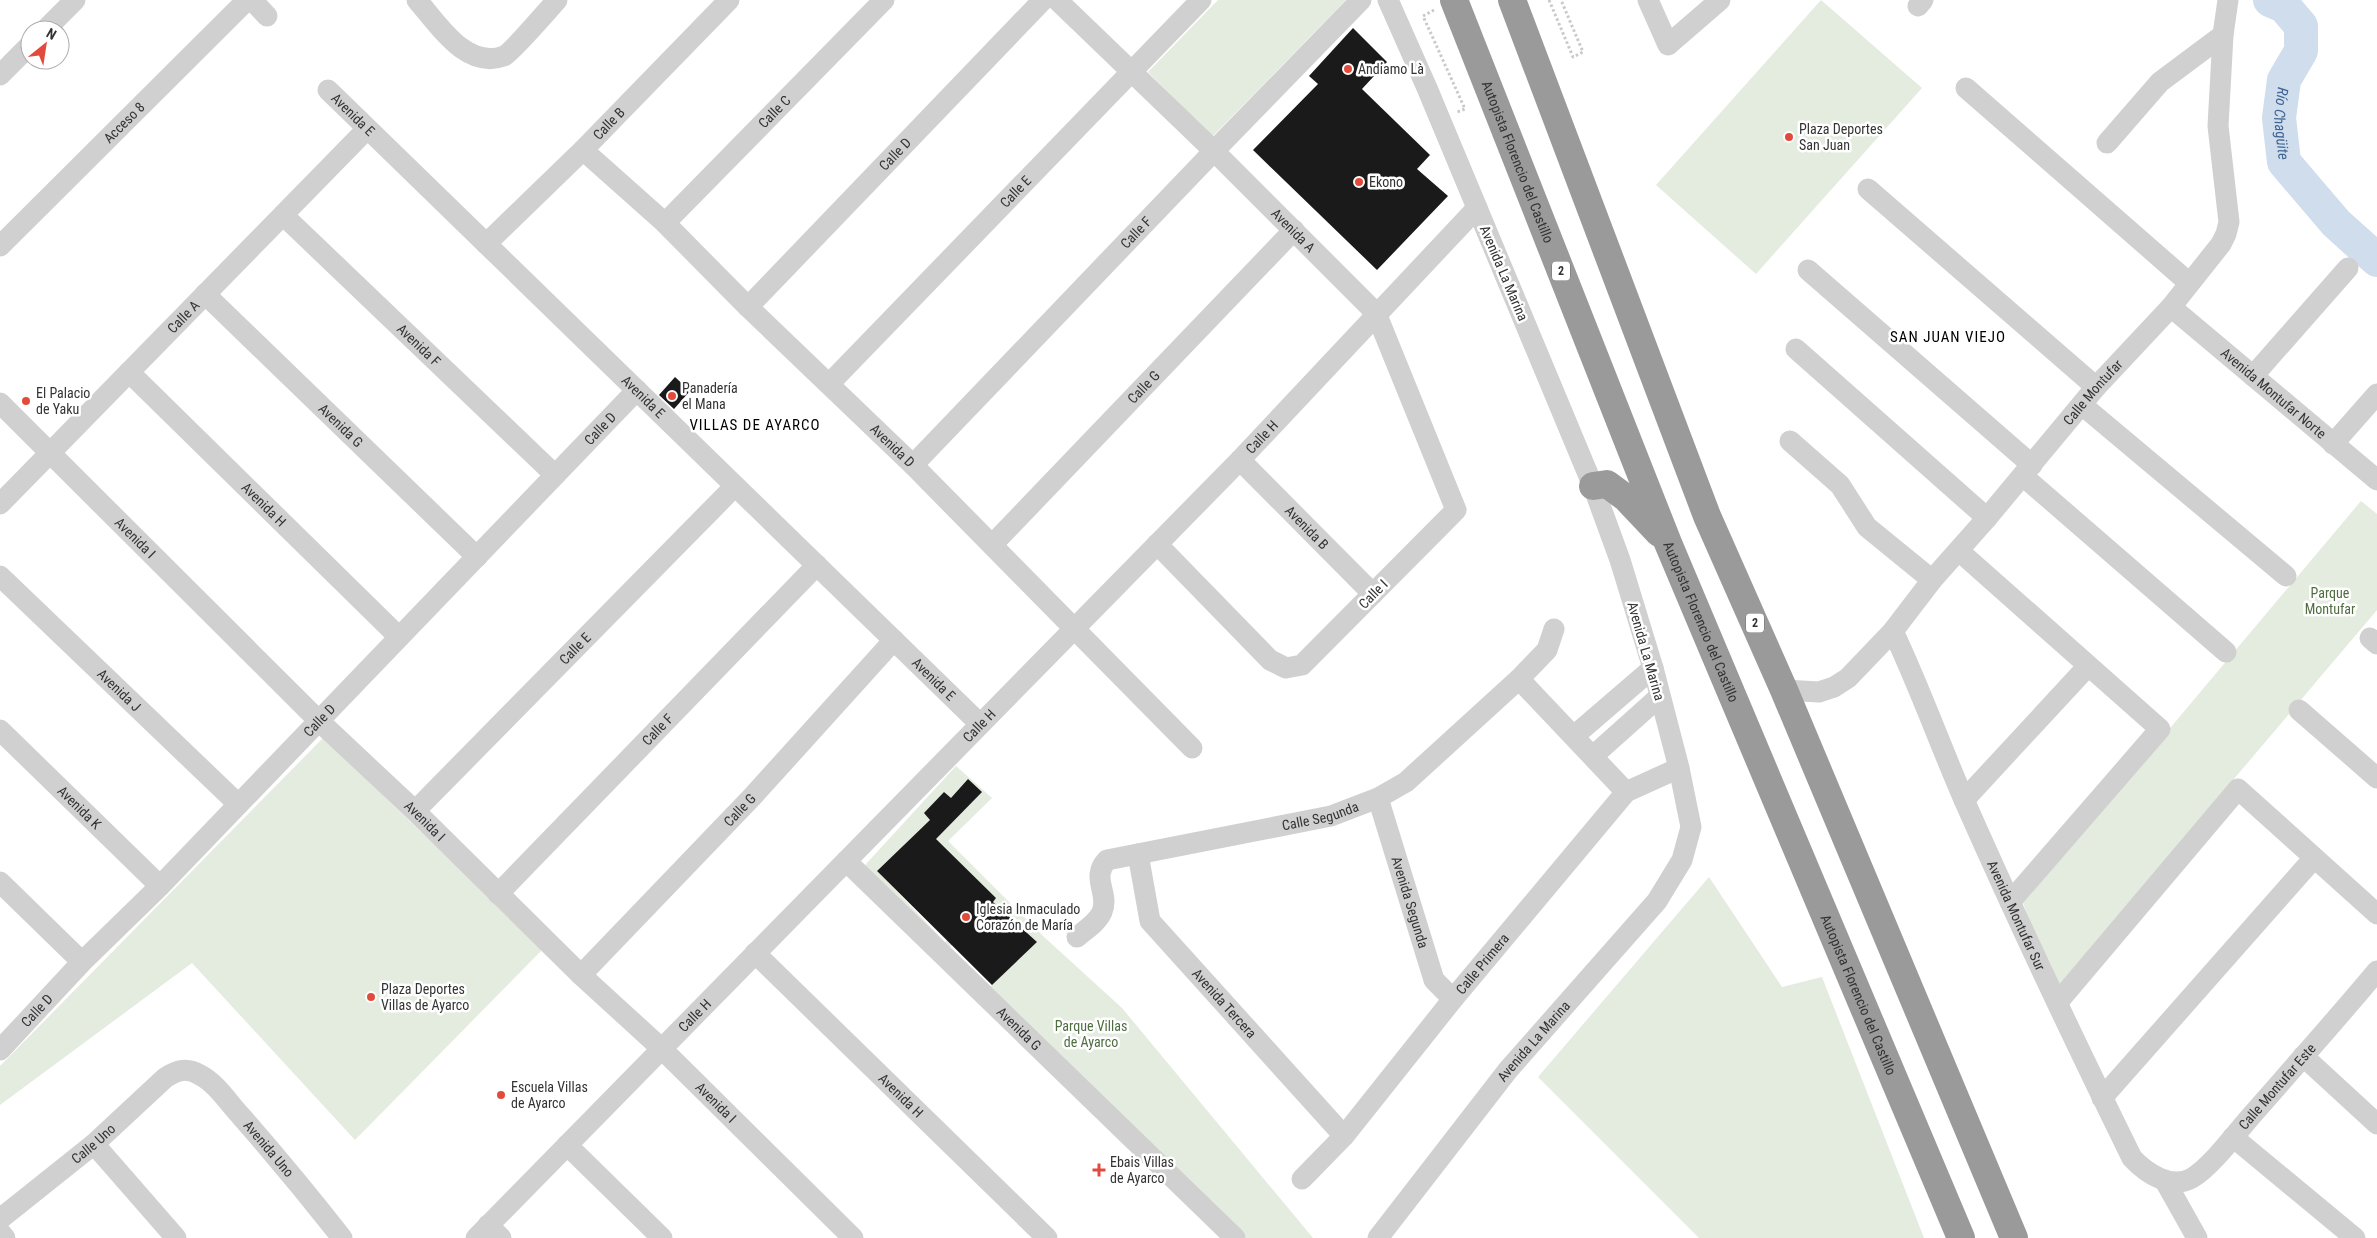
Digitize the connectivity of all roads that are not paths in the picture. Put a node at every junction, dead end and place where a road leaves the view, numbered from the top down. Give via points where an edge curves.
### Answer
1 (75, 0) edge
2 (247, 0) edge
3 (252, 0) edge
4 (417, 0) edge
5 (557, 0) edge
6 (728, 0) edge
7 (884, 0) edge
8 (1043, 0) edge
9 (1058, 0) edge
10 (1201, 0) edge
11 (1361, 0) edge
12 (1388, 0) edge
13 (1454, 0) edge
14 (1512, 0) edge
15 (1648, 0) edge
16 (1720, 0) edge
17 (2228, 0) edge
18 (267, 16) dead end
19 (55, 20) edge
20 (2223, 35) junction
21 (20, 55) edge
22 (1132, 71) junction
23 (0, 75) edge
24 (1966, 88) dead end
25 (328, 90) dead end
26 (367, 128) junction
27 (2107, 143) dead end
28 (583, 150) junction
29 (1214, 151) junction
30 (1868, 189) dead end
31 (1476, 208) junction
32 (283, 215) junction
33 (665, 223) junction
34 (1294, 230) junction
35 (486, 244) junction
36 (0, 246) edge
37 (2348, 268) dead end
38 (1808, 270) dead end
39 (2188, 282) junction
40 (205, 294) junction
41 (748, 307) junction
42 (2171, 307) junction
43 (1376, 313) junction
44 (1796, 349) dead end
45 (129, 372) junction
46 (2254, 376) junction
47 (829, 384) junction
48 (2096, 387) junction
49 (637, 390) junction
50 (2377, 394) edge
51 (0, 403) edge
52 (2082, 405) junction
53 (1790, 441) dead end
54 (2333, 444) junction
55 (49, 454) junction
56 (1240, 460) junction
57 (913, 465) junction
58 (2028, 471) junction
59 (556, 475) junction
60 (2377, 480) edge
61 (735, 486) junction
62 (1593, 486) junction
63 (0, 504) edge
64 (1456, 510) joint
65 (1987, 518) junction
66 (1668, 543) junction
67 (1157, 544) junction
68 (992, 545) junction
69 (1958, 551) junction
70 (476, 557) junction
71 (817, 565) junction
72 (0, 576) edge
73 (2286, 576) dead end
74 (1932, 580) junction
75 (1373, 594) junction
76 (1075, 628) junction
77 (1554, 629) dead end
78 (1892, 631) junction
79 (399, 637) junction
80 (894, 640) junction
81 (2226, 652) dead end
82 (2088, 666) junction
83 (1653, 668) junction
84 (1519, 680) junction
85 (1784, 690) junction
86 (1659, 697) junction
87 (2298, 710) dead end
88 (319, 721) junction
89 (980, 724) junction
90 (0, 730) edge
91 (1574, 736) junction
92 (1192, 748) dead end
93 (1592, 756) junction
94 (1679, 768) junction
95 (2377, 778) edge
96 (1626, 792) junction
97 (1378, 798) junction
98 (1964, 800) junction
99 (238, 804) junction
100 (415, 811) junction
101 (1138, 854) junction
102 (2314, 858) junction
103 (846, 861) junction
104 (0, 882) edge
105 (160, 886) junction
106 (498, 894) junction
107 (2010, 902) junction
108 (2377, 914) edge
109 (1077, 938) dead end
110 (755, 953) junction
111 (82, 962) junction
112 (581, 976) junction
113 (2373, 984) edge
114 (1453, 999) junction
115 (2058, 1002) junction
116 (3, 1042) edge
117 (662, 1049) junction
118 (2303, 1056) junction
119 (187, 1070) joint
120 (2102, 1098) junction
121 (2377, 1124) edge
122 (1344, 1136) junction
123 (2233, 1136) junction
124 (94, 1144) junction
125 (567, 1145) junction
126 (1302, 1179) dead end
127 (2165, 1181) junction
128 (0, 1219) edge
129 (0, 1232) edge
130 (488, 1234) edge
131 (6, 1238) edge
132 (176, 1238) edge
133 (342, 1238) edge
134 (662, 1238) edge
135 (853, 1238) edge
136 (1046, 1238) edge
137 (1235, 1238) edge
138 (1378, 1238) edge
139 (1961, 1238) edge
140 (2014, 1238) edge
141 (2197, 1238) edge
142 (2356, 1238) edge

1 - 19 street
2 - 36 street, Acceso 8
3 - 18 street
4 - 5 street via 462,50 482,59 505,56
6 - 28 street, Calle B
7 - 33 street, Calle C
8 - 41 street, Calle D
9 - 22 street, Avenida A
10 - 22 street, Calle E
11 - 29 street, Calle F
12 - 31 street, Avenida La Marina
13 - 66 highway, Autopista Florencio del Castillo / 2
14 - 85 highway, 2 via 1708,516
15 - 16 street via 1668,45
17 - 20 street, Calle Montufar
20 - 27 street via 2160,82
20 - 39 street, Calle Montufar via 2218,126 2229,222 2221,244
21 - 23 street
22 - 29 street, Avenida A
22 - 47 street, Calle E
24 - 39 street
25 - 26 street, Avenida E
26 - 32 street, Calle A
26 - 35 street, Avenida E
28 - 33 street, Avenida D
28 - 35 street, Calle B
29 - 34 street, Avenida A
29 - 57 street, Calle F
30 - 48 street
31 - 43 street, Calle H
31 - 62 street, Avenida La Marina
32 - 40 street, Calle A
32 - 59 street, Avenida F
33 - 41 street, Avenida D
34 - 43 street, Avenida A
34 - 68 street, Calle G
35 - 49 street, Avenida E
37 - 46 street
38 - 58 street
39 - 42 street, Calle Montufar
40 - 45 street, Calle A
40 - 70 street, Avenida G
41 - 47 street, Avenida D
42 - 46 street, Avenida Montufar Norte
42 - 48 street, Calle Montufar
43 - 56 street, Calle H
43 - 64 street, Avenida A
44 - 65 street
45 - 55 street, Calle A
45 - 79 street, Avenida H
46 - 54 street, Avenida Montufar Norte
47 - 57 street, Avenida D
48 - 52 street, Calle Montufar
49 - 59 street, Calle D
49 - 61 street, Avenida E
50 - 54 street
51 - 55 street, Avenida I
52 - 58 street, Calle Montufar
52 - 73 street
53 - 74 street via 1840,485 1867,527
54 - 60 street, Avenida Montufar Norte
55 - 63 street, Calle A
55 - 88 street, Avenida I
56 - 67 street, Calle H
56 - 75 street, Avenida B
57 - 68 street, Avenida D
58 - 65 street, Calle Montufar
58 - 81 street
59 - 70 street, Calle D
61 - 71 street, Avenida E
61 - 100 street, Calle E
62 - 66 highway via 1607,484 1619,493
62 - 83 street, Avenida La Marina
64 - 75 street, Calle I
65 - 69 street, Calle Montufar
66 - 139 highway, Autopista Florencio del Castillo / 2
67 - 75 street, Calle I via 1270,660 1286,668 1302,665
67 - 76 street, Calle H
68 - 76 street, Avenida D
69 - 74 street, Calle Montufar
69 - 82 street
70 - 79 street, Calle D
71 - 80 street, Avenida E
71 - 106 street, Calle F
72 - 99 street, Avenida J
74 - 78 street, Calle Montufar
76 - 89 street, Calle H
76 - 92 street, Avenida D
77 - 84 street, Calle Segunda via 1547,650
78 - 85 street, Calle Montufar via 1848,678 1834,687 1819,692
78 - 98 street, Avenida Montufar Sur via 1918,685
79 - 88 street, Calle D
80 - 89 street, Avenida E
80 - 112 street, Calle G via 752,797
82 - 98 street
82 - 107 street via 2160,729
83 - 86 street, Avenida La Marina
83 - 91 street
84 - 91 street
84 - 97 street, Calle Segunda via 1406,782
85 - 140 highway, 2
86 - 93 street
86 - 94 street, Avenida La Marina
87 - 95 street
88 - 99 street, Calle D
88 - 100 street, Avenida I
89 - 103 street, Calle H
90 - 105 street, Avenida K
91 - 93 street
93 - 96 street
94 - 96 street, Calle Primera
94 - 138 street, Avenida La Marina via 1691,827 1682,860 1657,901 1508,1070
96 - 114 street, Calle Primera
97 - 101 street, Calle Segunda via 1331,816
97 - 114 street, Avenida Segunda via 1434,980
98 - 107 street, Avenida Montufar Sur
99 - 105 street, Calle D
100 - 106 street, Avenida I
101 - 109 street, Calle Segunda via 1107,860 1101,866 1102,913
101 - 122 street, Avenida Tercera via 1150,920
102 - 108 street
102 - 115 street via 2238,789
102 - 120 street
103 - 110 street, Calle H
103 - 137 street, Avenida G
104 - 111 street
105 - 111 street, Calle D
106 - 112 street, Avenida I
107 - 115 street, Avenida Montufar Sur
110 - 117 street, Calle H
110 - 136 street, Avenida H
111 - 116 street, Calle D
112 - 117 street, Avenida I
113 - 118 street, Calle Montufar Este
114 - 122 street, Calle Primera
115 - 120 street, Avenida Montufar Sur
117 - 125 street, Calle H
117 - 135 street, Avenida I
118 - 121 street
118 - 123 street, Calle Montufar Este
119 - 124 street, Calle Uno via 176,1071 165,1078
119 - 133 street, Avenida Uno via 208,1080 219,1091
120 - 127 street, Avenida Montufar Sur via 2132,1158 2139,1166
122 - 126 street, Calle Primera
123 - 127 street, Calle Montufar Este via 2192,1178
123 - 142 street
124 - 128 street, Calle Uno
124 - 132 street
125 - 130 street, Calle H
125 - 134 street
127 - 141 street
129 - 131 street

